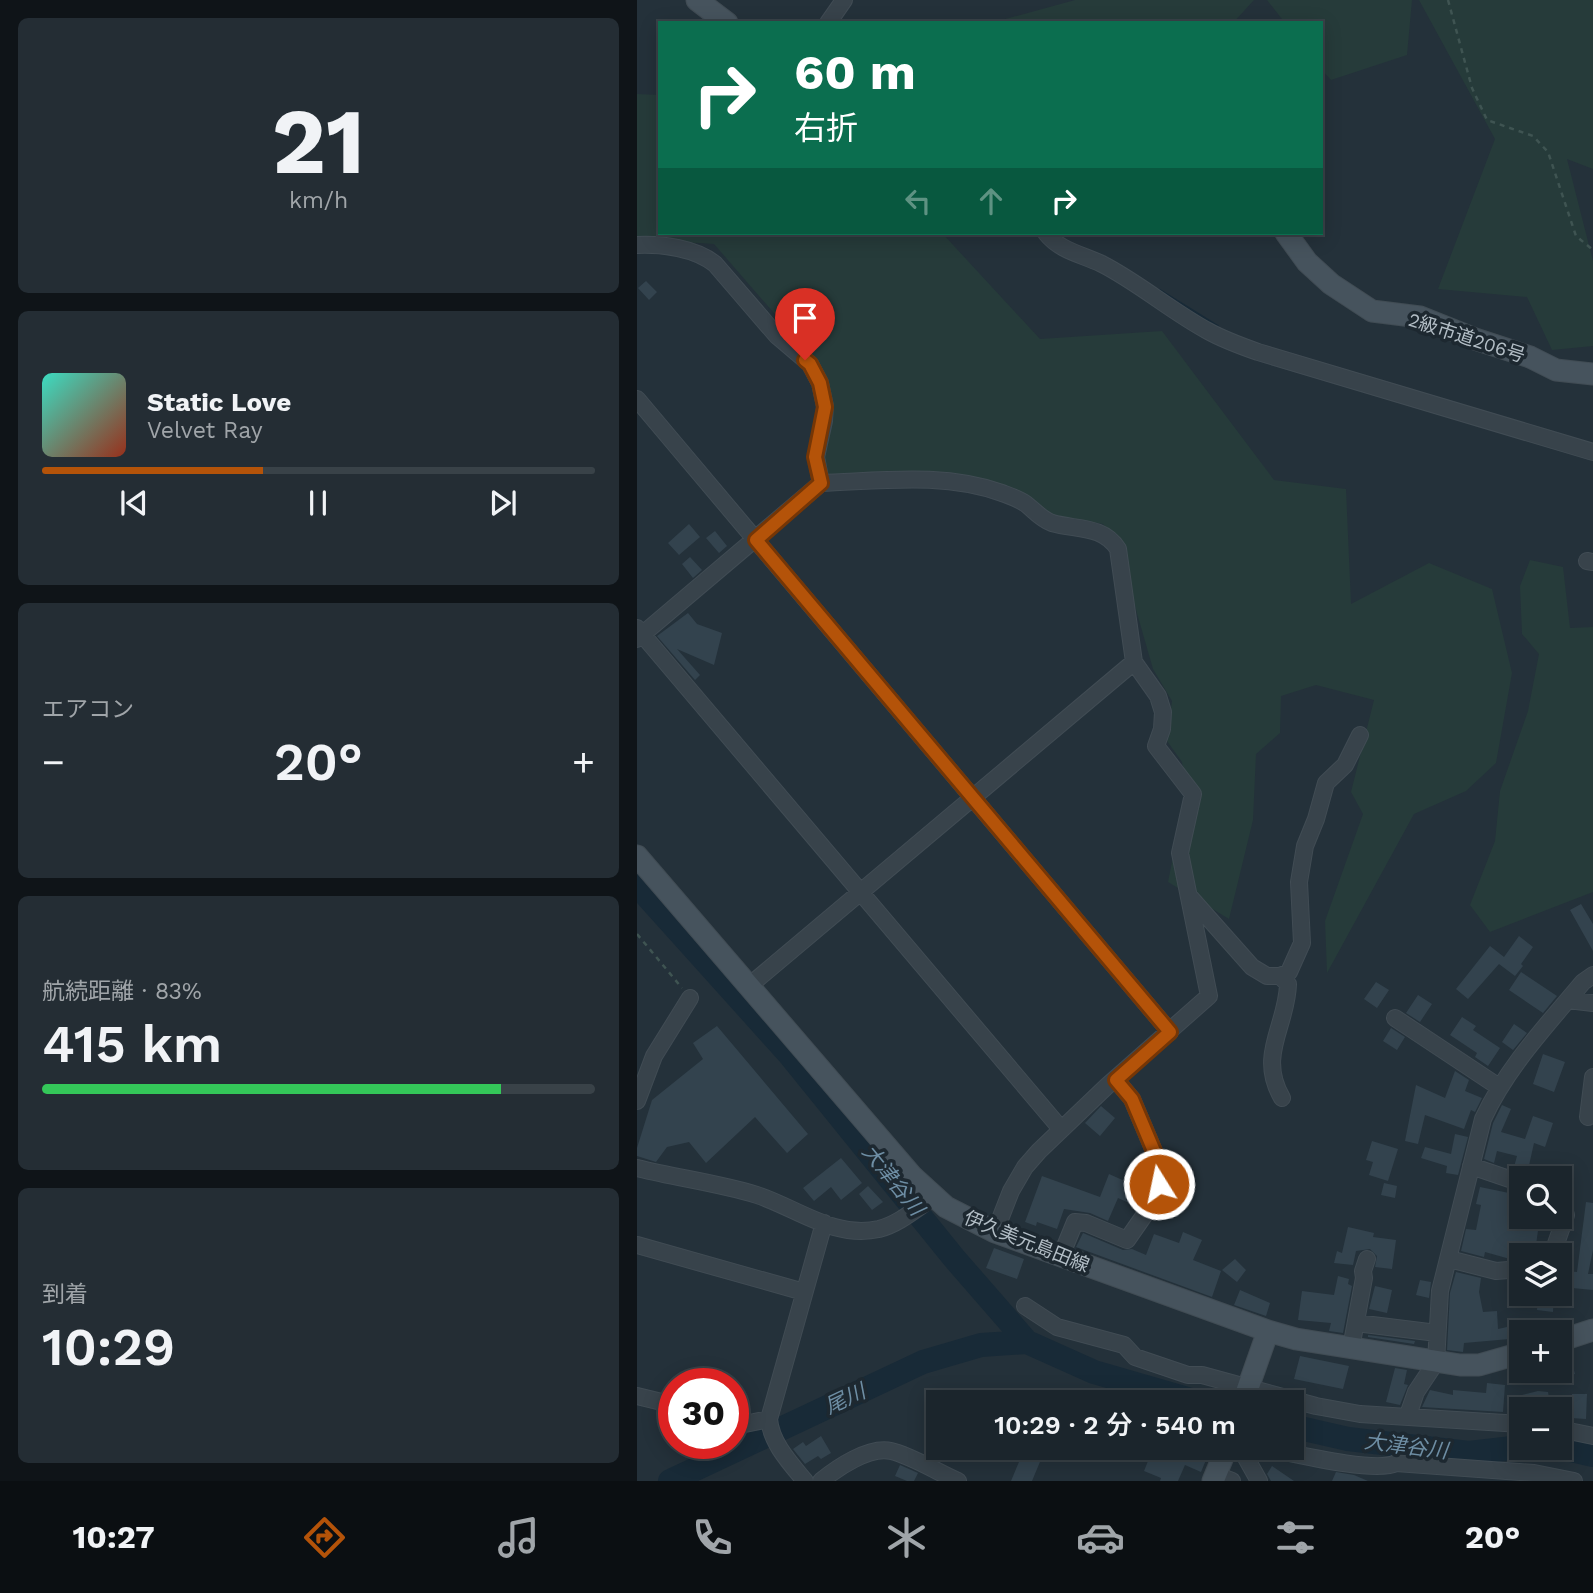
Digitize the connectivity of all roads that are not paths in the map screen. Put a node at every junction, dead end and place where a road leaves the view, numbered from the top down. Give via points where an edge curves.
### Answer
1 (697, 0) edge
2 (843, 0) edge
3 (724, 21) edge
4 (829, 21) edge
5 (1048, 235) edge
6 (1287, 235) edge
7 (637, 245) edge
8 (1593, 374) edge
9 (637, 399) edge
10 (1593, 452) edge
11 (821, 483) junction
12 (756, 540) junction
13 (639, 634) edge
14 (1133, 662) junction
15 (1360, 735) dead end
16 (972, 797) junction
17 (637, 856) edge
18 (860, 892) junction
19 (1189, 896) junction
20 (1593, 975) edge
21 (1280, 976) junction
22 (748, 986) junction
23 (690, 998) road end
24 (1568, 1000) junction
25 (1593, 1003) edge
26 (1395, 1018) dead end
27 (1170, 1032) junction
28 (1593, 1077) edge
29 (1116, 1080) junction
30 (1499, 1087) junction
31 (1282, 1098) dead end
32 (637, 1101) edge
33 (1588, 1118) dead end
34 (1061, 1129) junction
35 (1471, 1166) junction
36 (637, 1168) edge
37 (1509, 1179) edge
38 (929, 1200) junction
39 (824, 1223) junction
40 (995, 1232) junction
41 (637, 1245) edge
42 (1061, 1256) junction
43 (1367, 1259) dead end
44 (1450, 1259) junction
45 (1509, 1270) edge
46 (804, 1292) junction
47 (1025, 1306) dead end
48 (1356, 1323) junction
49 (1268, 1331) junction
50 (1593, 1331) edge
51 (1437, 1333) junction
52 (1572, 1337) edge
53 (1351, 1348) junction
54 (1509, 1356) edge
55 (1436, 1362) junction
56 (1234, 1390) edge
57 (1248, 1390) edge
58 (637, 1396) edge
59 (658, 1401) edge
60 (1304, 1404) edge
61 (1408, 1415) junction
62 (769, 1423) junction
63 (749, 1424) edge
64 (1509, 1424) edge
65 (1572, 1432) edge
66 (1593, 1436) edge
67 (1304, 1455) edge
68 (1225, 1460) edge
69 (1247, 1460) edge
70 (1415, 1473) edge
71 (1221, 1479) edge
72 (805, 1481) edge
73 (821, 1481) edge
74 (958, 1481) edge
75 (1259, 1481) edge
76 (1574, 1481) edge

1 - 3 main road
2 - 4 street
5 - 10 street via 1065,250 1102,265 1230,342
6 - 8 main road, 2級市道206号 via 1331,284 1372,311 1420,317 1556,370
7 - 11 street via 654,244 705,256 777,336 810,364 825,407 815,457
9 - 12 street
11 - 12 street
11 - 14 street via 957,481 1003,493 1051,523 1111,538 1118,549
12 - 13 street
12 - 16 street
13 - 18 street
14 - 16 street
14 - 19 street via 1158,696 1163,712 1156,746 1193,794 1180,853
15 - 21 street via 1345,765 1321,792 1301,863 1301,943 1289,972
16 - 18 street
16 - 27 street
17 - 22 main road, 伊久美元島田線
18 - 22 street
18 - 34 street
19 - 21 street via 1252,967 1260,974
19 - 27 street via 1209,996
20 - 24 street
21 - 31 street via 1288,984 1288,994 1276,1032 1271,1071
22 - 38 main road, 伊久美元島田線
23 - 32 street via 654,1056
24 - 25 street
24 - 30 street
26 - 30 street
27 - 29 street
28 - 33 street
29 - 34 street
29 - 42 street via 1132,1099 1159,1163 1159,1184 1150,1207 1127,1240 1075,1222
30 - 35 street via 1483,1119
34 - 40 street via 1025,1167
35 - 37 street
35 - 44 street
36 - 39 street via 760,1196
38 - 39 street via 894,1224 863,1231
38 - 40 main road, 伊久美元島田線
39 - 46 street
40 - 42 main road, 伊久美元島田線
41 - 46 street
42 - 49 main road, 伊久美元島田線
43 - 48 street
44 - 45 street
44 - 51 street via 1440,1291
46 - 62 street
47 - 56 street via 1056,1327 1124,1345 1135,1357
48 - 51 street
48 - 53 street
49 - 53 main road, 伊久美元島田線
49 - 57 main road
50 - 52 main road
51 - 55 street
53 - 55 main road, 伊久美元島田線
54 - 55 main road, 伊久美元島田線 via 1479,1365
55 - 61 street via 1416,1392
58 - 59 street
60 - 61 street via 1360,1414
61 - 64 street
62 - 63 street
62 - 72 street via 778,1445
65 - 66 street
67 - 70 street via 1389,1467 1396,1463
68 - 71 main road
69 - 75 street
70 - 76 street via 1534,1473
73 - 74 street via 843,1464 891,1451

